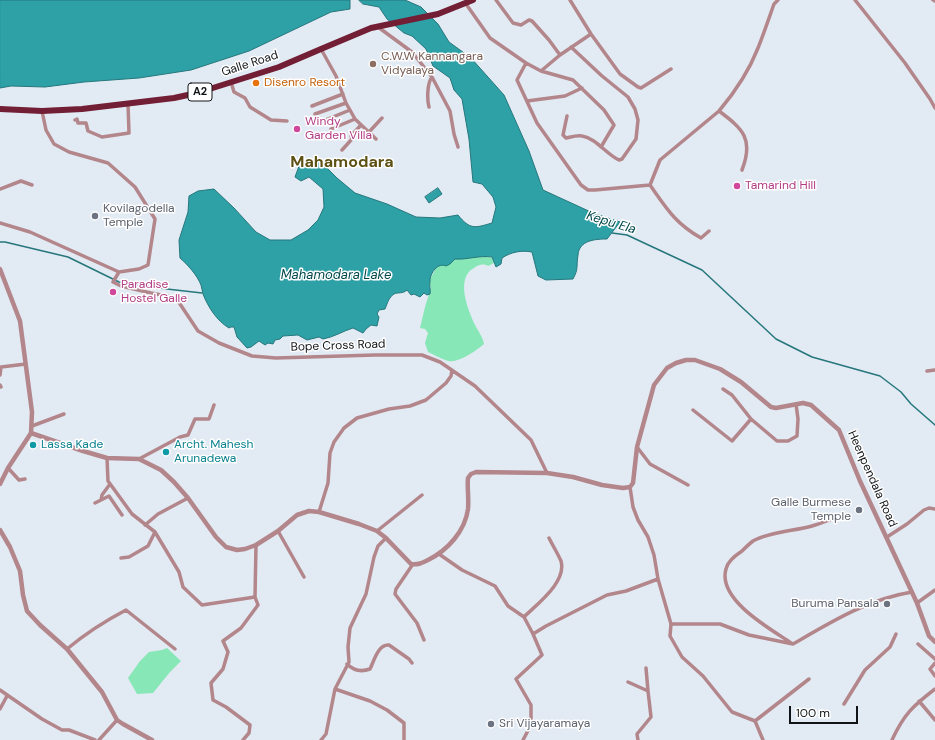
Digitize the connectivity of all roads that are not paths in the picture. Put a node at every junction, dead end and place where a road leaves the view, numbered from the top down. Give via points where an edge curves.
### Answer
1 (473, 0) edge
2 (496, 0) edge
3 (570, 0) edge
4 (778, 0) edge
5 (855, 0) edge
6 (466, 4) junction
7 (377, 26) junction
8 (591, 34) junction
9 (571, 47) junction
10 (321, 49) junction
11 (560, 55) junction
12 (526, 63) junction
13 (671, 70) dead end
14 (541, 71) junction
15 (432, 78) junction
16 (231, 82) junction
17 (582, 88) junction
18 (343, 94) junction
19 (527, 101) junction
20 (346, 103) junction
21 (128, 104) junction
22 (312, 106) dead end
23 (429, 107) dead end
24 (935, 108) edge
25 (0, 109) edge
26 (350, 110) junction
27 (42, 111) junction
28 (719, 111) junction
29 (315, 114) dead end
30 (567, 116) dead end
31 (382, 118) dead end
32 (355, 119) junction
33 (74, 120) dead end
34 (287, 121) dead end
35 (318, 123) dead end
36 (361, 125) junction
37 (330, 129) dead end
38 (369, 132) junction
39 (376, 139) dead end
40 (458, 147) dead end
41 (602, 147) junction
42 (342, 150) dead end
43 (742, 170) dead end
44 (32, 185) dead end
45 (650, 185) junction
46 (0, 189) edge
47 (0, 223) edge
48 (709, 231) dead end
49 (0, 269) edge
50 (119, 272) junction
51 (26, 364) junction
52 (452, 370) junction
53 (935, 370) edge
54 (927, 371) dead end
55 (0, 375) edge
56 (722, 389) dead end
57 (796, 404) junction
58 (214, 405) dead end
59 (693, 410) dead end
60 (64, 414) dead end
61 (751, 419) junction
62 (32, 426) junction
63 (31, 433) junction
64 (637, 446) junction
65 (107, 458) junction
66 (139, 458) junction
67 (8, 468) junction
68 (547, 473) junction
69 (2, 476) edge
70 (25, 479) dead end
71 (0, 484) edge
72 (110, 484) junction
73 (688, 485) dead end
74 (630, 487) junction
75 (422, 495) dead end
76 (188, 498) junction
77 (101, 500) junction
78 (95, 503) dead end
79 (935, 509) edge
80 (319, 512) junction
81 (122, 515) dead end
82 (832, 519) dead end
83 (145, 525) junction
84 (0, 530) edge
85 (278, 530) junction
86 (377, 531) junction
87 (155, 532) junction
88 (887, 537) junction
89 (386, 538) junction
90 (549, 538) dead end
91 (256, 545) junction
92 (440, 554) junction
93 (120, 558) dead end
94 (413, 564) junction
95 (304, 577) dead end
96 (658, 579) junction
97 (935, 590) edge
98 (912, 592) junction
99 (255, 597) junction
100 (918, 603) junction
101 (524, 617) junction
102 (671, 624) junction
103 (533, 634) junction
104 (896, 634) dead end
105 (424, 640) dead end
106 (935, 642) edge
107 (793, 644) junction
108 (918, 644) dead end
109 (67, 649) junction
110 (175, 649) dead end
111 (935, 659) edge
112 (412, 663) dead end
113 (935, 663) edge
114 (347, 664) junction
115 (646, 668) dead end
116 (935, 676) edge
117 (809, 679) dead end
118 (628, 682) dead end
119 (335, 689) junction
120 (935, 689) edge
121 (0, 690) edge
122 (648, 691) junction
123 (8, 696) junction
124 (919, 701) junction
125 (844, 704) dead end
126 (0, 708) edge
127 (117, 720) junction
128 (935, 720) edge
129 (755, 721) junction
130 (95, 740) edge
131 (99, 740) edge
132 (152, 740) edge
133 (243, 740) edge
134 (321, 740) edge
135 (404, 740) edge
136 (523, 740) edge
137 (638, 740) edge
138 (763, 740) edge
139 (892, 740) edge

1 - 6 highway, Galle Road / A2
2 - 11 street via 512,23 521,25 532,21
3 - 8 street
4 - 28 street via 774,4 744,77
5 - 24 street via 905,63
6 - 7 highway, Galle Road / A2 via 438,14
6 - 12 street via 490,38
7 - 10 highway, Galle Road / A2
7 - 15 street via 412,52
8 - 9 street
8 - 13 street via 620,74 638,87 641,88
9 - 11 street
9 - 41 street via 628,97 635,109 638,120 636,139 622,159 613,157
10 - 16 highway, Galle Road / A2 via 279,68
10 - 18 street
11 - 14 street
12 - 14 street
12 - 19 street via 516,80
14 - 17 street via 573,80
15 - 23 street via 429,81
15 - 40 street via 450,111
16 - 21 highway, Galle Road / A2 via 192,94
16 - 34 street via 234,92 245,98 250,108 271,120
17 - 19 street via 565,96
17 - 41 street via 614,124
18 - 20 street
18 - 22 street
19 - 45 street via 537,123 581,186 594,190
20 - 26 street
20 - 29 street
21 - 27 highway, Galle Road / A2
21 - 33 street via 129,133 102,137 88,131 86,123
25 - 27 highway, Galle Road / A2
26 - 32 street
26 - 35 street
27 - 50 street via 46,130 54,144 69,152 108,163 136,187 155,219 148,266
28 - 43 street via 735,123 747,141 747,158
28 - 45 street via 660,160
30 - 41 street via 563,135 566,138 581,136
31 - 38 street
32 - 36 street
32 - 37 street
36 - 38 street
36 - 42 street
38 - 39 street
44 - 46 street via 21,181
45 - 48 street via 669,213 686,229 701,238
47 - 50 street via 30,232
49 - 51 street via 20,321
50 - 52 street, Bope Cross Road via 113,282 178,301 198,331 219,343 252,356 276,358 422,355
51 - 55 street via 1,367
51 - 62 street
52 - 68 street, Bope Cross Road via 475,386 531,440
52 - 80 street via 446,383 426,400 357,418 344,428 334,442 330,454 328,483
53 - 54 street
56 - 61 street via 732,395
57 - 61 street via 797,436 788,442 777,442
57 - 64 street, Heenpendala Road via 776,408 771,406 720,369 695,360 686,360 667,368 654,385
57 - 88 street, Heenpendala Road via 812,405 838,430
58 - 66 street via 210,419 194,419 188,435
59 - 61 street via 732,441
60 - 62 street
62 - 63 street
63 - 65 street
63 - 67 street
64 - 73 street via 650,464
64 - 74 street, Heenpendala Road
65 - 66 street
65 - 72 street
66 - 76 street via 161,470
67 - 69 street
67 - 70 street via 19,480
68 - 74 street via 574,477 602,486
68 - 92 street via 471,474 468,478 468,509 464,525
69 - 71 street
72 - 77 street
72 - 83 street via 132,514
74 - 96 street via 633,507 654,555
75 - 86 street
76 - 83 street via 158,514
76 - 91 street via 226,547 236,550
77 - 78 street
77 - 81 street via 109,496
79 - 88 street via 924,510
80 - 85 street via 297,515
80 - 86 street
82 - 107 street via 754,541 736,555 726,568 724,580 740,607
83 - 87 street
84 - 109 street via 20,571 27,611
85 - 91 street
85 - 95 street
86 - 89 street
87 - 93 street via 148,546 130,556
87 - 99 street via 179,572 183,587 202,605
88 - 98 street, Heenpendala Road
89 - 94 street
89 - 114 street via 378,546 366,594 350,628
90 - 101 street via 561,561 562,569 557,583
91 - 99 street
92 - 94 street via 418,565
92 - 101 street via 462,570 495,586 508,606
94 - 105 street via 395,594 417,623
96 - 102 street
96 - 103 street via 626,592 607,595
97 - 100 street
98 - 100 street, Heenpendala Road
98 - 107 street via 877,600 844,615
99 - 133 street via 258,605 241,628 222,641 228,652 223,669 211,684 213,700 250,725 249,733
100 - 106 street, Heenpendala Road via 929,636
101 - 103 street
102 - 107 street via 720,624 750,636
102 - 129 street via 670,636 682,657 703,676 732,712
103 - 136 street via 542,655 516,679 531,705 531,725
104 - 125 street via 890,647 865,670
108 - 111 street
109 - 110 street via 96,627 126,610
109 - 127 street via 102,692
112 - 114 street via 385,644 379,650 370,669 362,672
113 - 116 street via 930,669
114 - 119 street
115 - 122 street
117 - 129 street
118 - 122 street
119 - 134 street via 326,734
119 - 135 street via 387,710 404,723
120 - 124 street
121 - 123 street
122 - 137 street via 651,717 637,734
123 - 126 street
123 - 130 street via 62,730 69,730
124 - 128 street
124 - 139 street via 902,719
127 - 131 street
127 - 132 street
129 - 138 street

